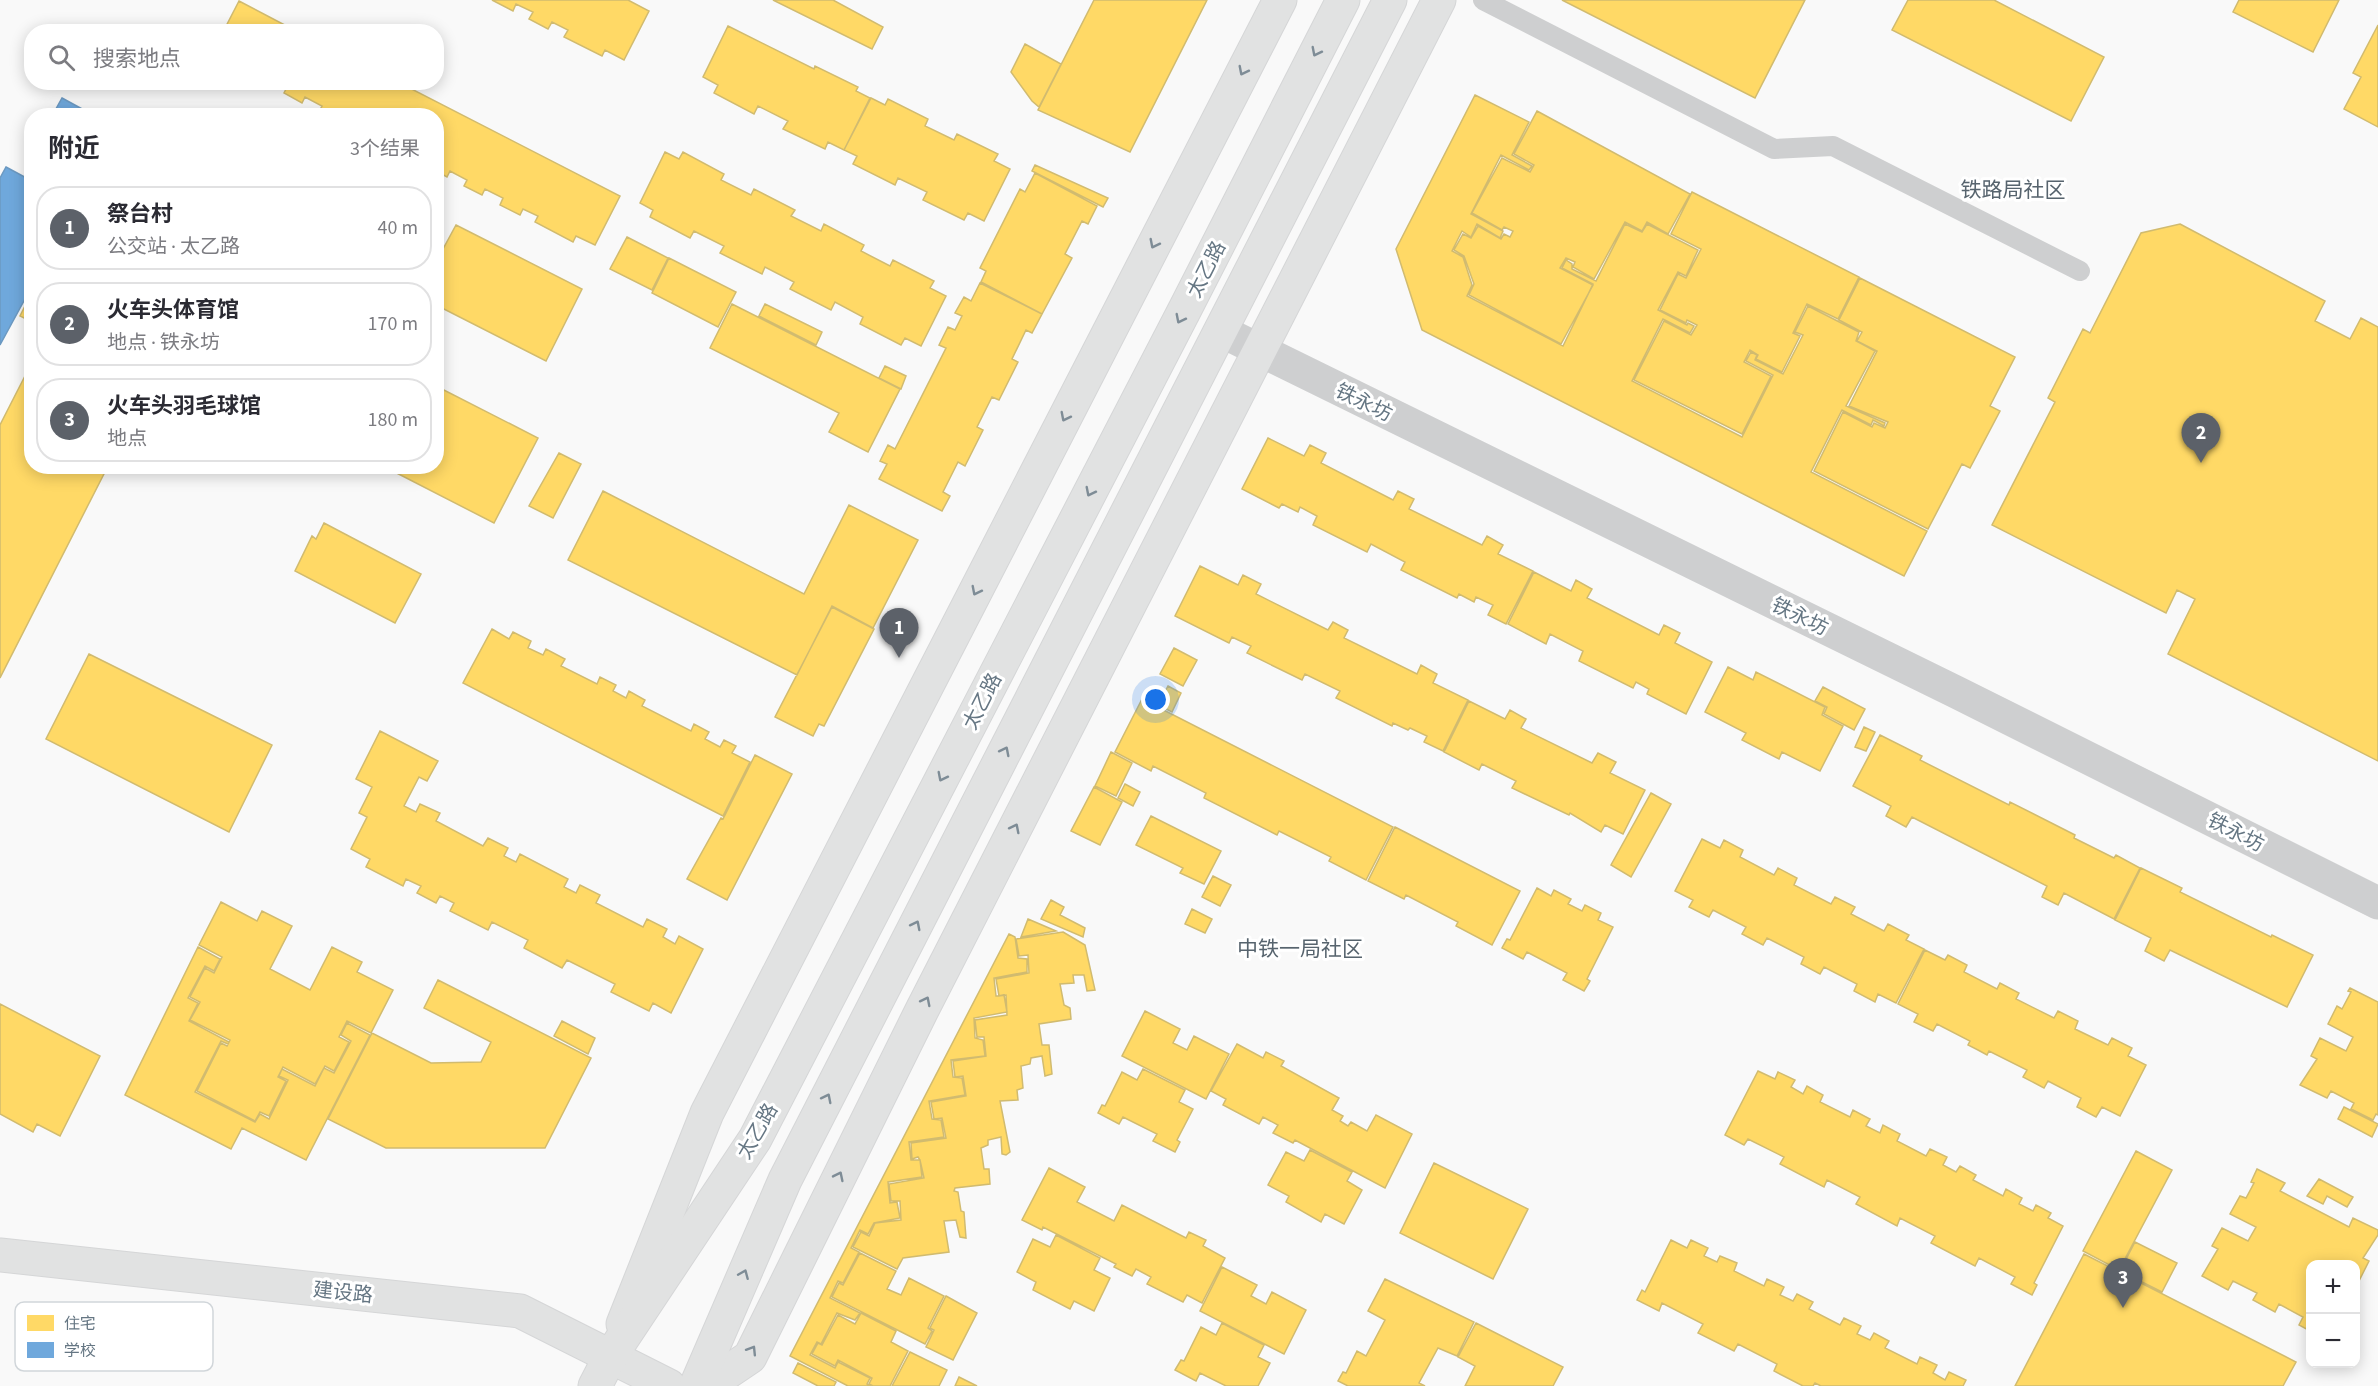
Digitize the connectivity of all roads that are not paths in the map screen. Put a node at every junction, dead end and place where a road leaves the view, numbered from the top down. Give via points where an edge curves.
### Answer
1 (1280, 0) edge
2 (1343, 0) edge
3 (1390, 0) edge
4 (1439, 0) edge
5 (1483, 0) edge
6 (2080, 272) dead end
7 (1221, 331) junction
8 (1259, 351) junction
9 (2378, 903) edge
10 (0, 1255) edge
11 (610, 1357) junction
12 (595, 1386) edge
13 (669, 1386) edge
14 (696, 1386) edge
15 (707, 1386) edge

1 -> 11 main road via 707,1113
2 -> 11 main road, 太乙路 via 755,1139
3 - 7 main road
4 - 8 main road
5 - 6 lane via 1774,149 1833,146
7 - 8 street, 铁永坊
14 -> 7 main road via 785,1180
8 - 9 street, 铁永坊
15 -> 8 main road via 750,1357 922,1010
10 - 11 main road, 建设路 via 520,1311
11 - 12 main road, 太乙路
11 - 13 main road, 建设路

